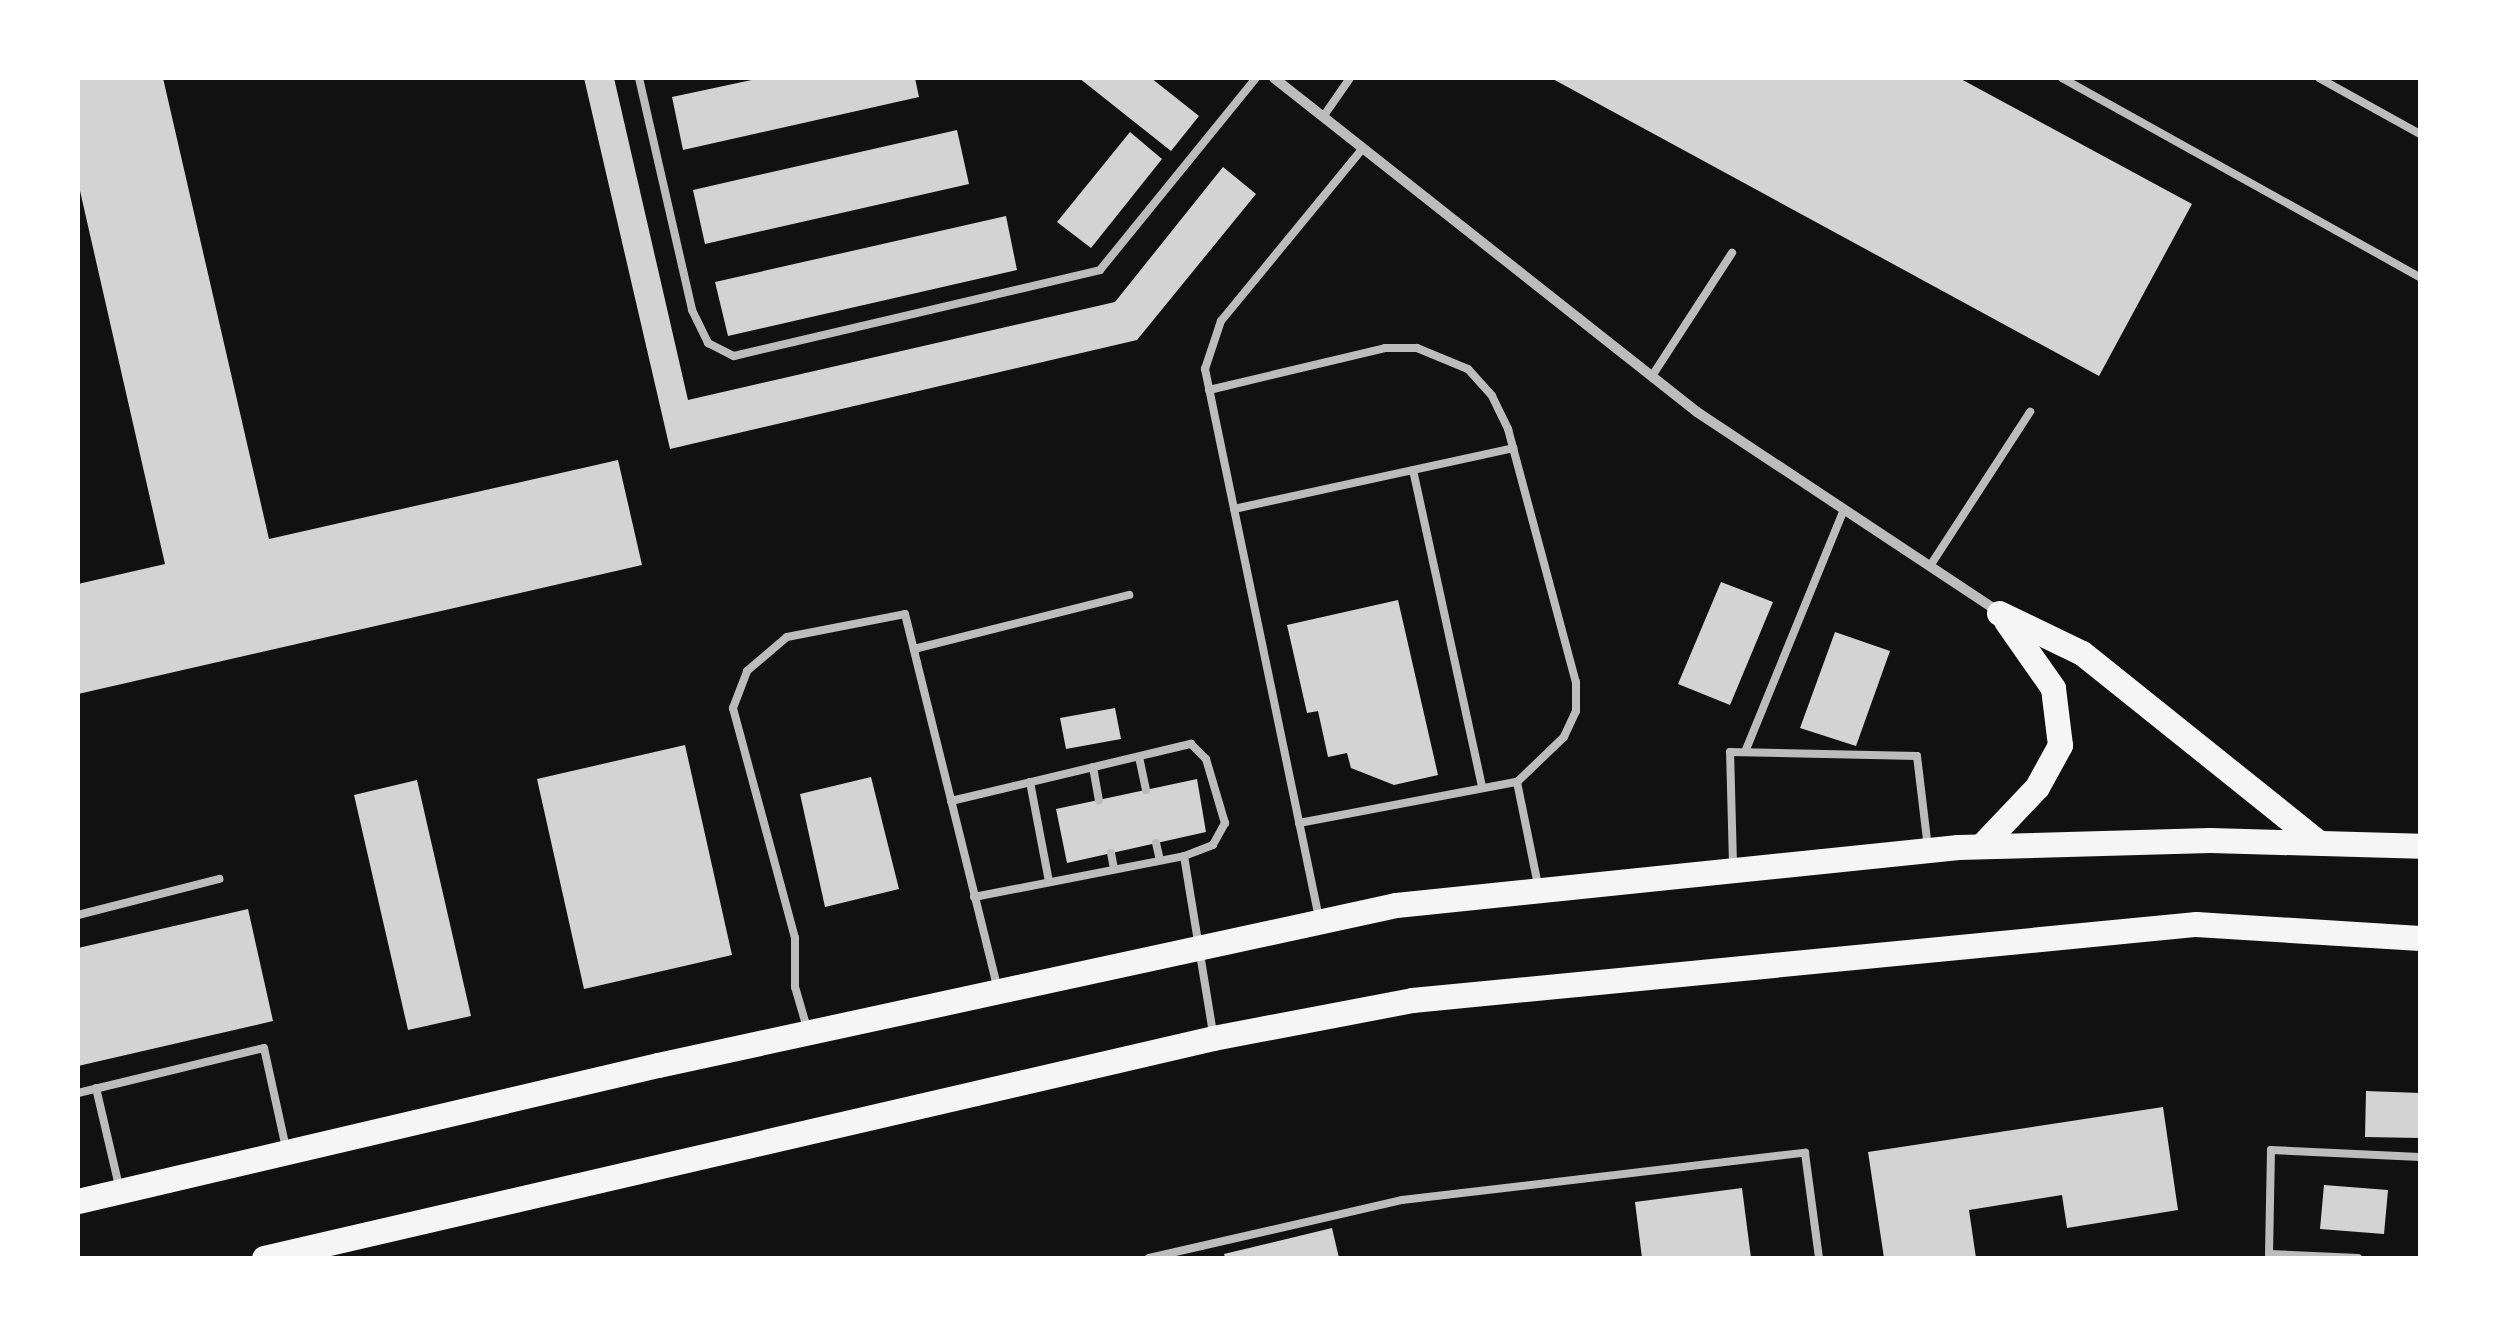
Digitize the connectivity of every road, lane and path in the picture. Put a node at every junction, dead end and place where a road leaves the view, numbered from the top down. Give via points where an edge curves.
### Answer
1 (639, 78) edge
2 (1256, 78) edge
3 (1274, 78) edge
4 (1350, 78) edge
5 (2062, 78) edge
6 (2319, 78) edge
7 (1323, 117) junction
8 (2420, 134) edge
9 (1363, 148) junction
10 (1732, 253) dead end
11 (2420, 277) edge
12 (1652, 376) junction
13 (1209, 390) junction
14 (2030, 412) dead end
15 (1512, 448) junction
16 (1413, 470) junction
17 (1234, 509) junction
18 (1844, 510) junction
19 (1930, 566) junction
20 (1130, 594) dead end
21 (2000, 613) junction
22 (914, 649) junction
23 (1746, 752) junction
24 (1139, 757) junction
25 (1093, 768) junction
26 (1030, 782) junction
27 (1517, 782) junction
28 (1482, 787) junction
29 (1146, 790) dead end
30 (1098, 800) dead end
31 (951, 801) junction
32 (1300, 822) junction
33 (2317, 841) junction
34 (1156, 843) dead end
35 (1981, 846) junction
36 (2420, 846) edge
37 (1928, 849) junction
38 (1111, 853) dead end
39 (1184, 856) junction
40 (1160, 860) junction
41 (1114, 869) junction
42 (1733, 869) junction
43 (219, 879) dead end
44 (1049, 882) junction
45 (1538, 890) junction
46 (974, 898) junction
47 (78, 914) edge
48 (1320, 921) junction
49 (2420, 938) edge
50 (1198, 950) junction
51 (998, 992) junction
52 (808, 1032) junction
53 (1213, 1038) junction
54 (96, 1088) junction
55 (78, 1093) edge
56 (288, 1152) junction
57 (2420, 1157) edge
58 (120, 1191) junction
59 (78, 1201) edge
60 (264, 1258) edge
61 (1149, 1258) edge
62 (1819, 1258) edge
63 (2358, 1258) edge

1 - 2 lane via 692,310 708,343 734,356 1100,270
3 - 7 street
4 - 7 lane
5 - 11 lane
6 - 8 lane
7 - 9 street
9 - 12 street
9 - 13 lane via 1221,320 1208,344
10 - 12 lane
12 - 18 street
13 - 15 lane via 1385,348 1417,348 1468,369 1492,396
13 - 17 lane
14 - 19 lane
15 - 16 lane
15 - 27 lane via 1576,682 1576,712 1564,737
16 - 17 lane
16 - 28 lane
17 - 32 lane
18 - 19 street
18 - 23 lane
19 - 21 street
20 - 22 lane
21 - 33 main road via 2082,653
21 - 35 main road via 2053,688 2060,745 2037,787
22 - 31 lane
22 - 52 lane via 905,614 787,637 747,670 733,708 795,938 795,987
23 - 37 lane via 1916,756
23 - 42 lane via 1730,752
24 - 25 lane
24 - 29 lane
24 - 39 lane via 1191,744 1206,759 1225,823 1213,844
25 - 26 lane
25 - 30 lane
26 - 31 lane
26 - 44 lane
27 - 28 lane
27 - 45 lane
28 - 32 lane
31 - 46 lane
32 - 48 lane
33 - 35 main road
33 - 36 main road
34 - 40 lane
35 - 37 main road
37 - 42 main road
38 - 41 lane
39 - 40 lane
39 - 50 lane
40 - 41 lane
41 - 44 lane
42 - 45 main road
43 - 47 lane
44 - 46 lane
45 - 48 main road via 1396,905
46 - 51 lane
48 - 50 main road
49 - 53 main road via 2196,924 1412,1000
50 - 51 main road
50 - 53 lane
51 - 52 main road
52 - 56 main road
53 - 60 main road
54 - 55 lane
54 - 56 lane via 264,1048
54 - 58 lane
56 - 58 main road
57 - 63 lane via 2271,1150 2269,1254
58 - 59 main road
61 - 62 lane via 1402,1200 1805,1153

